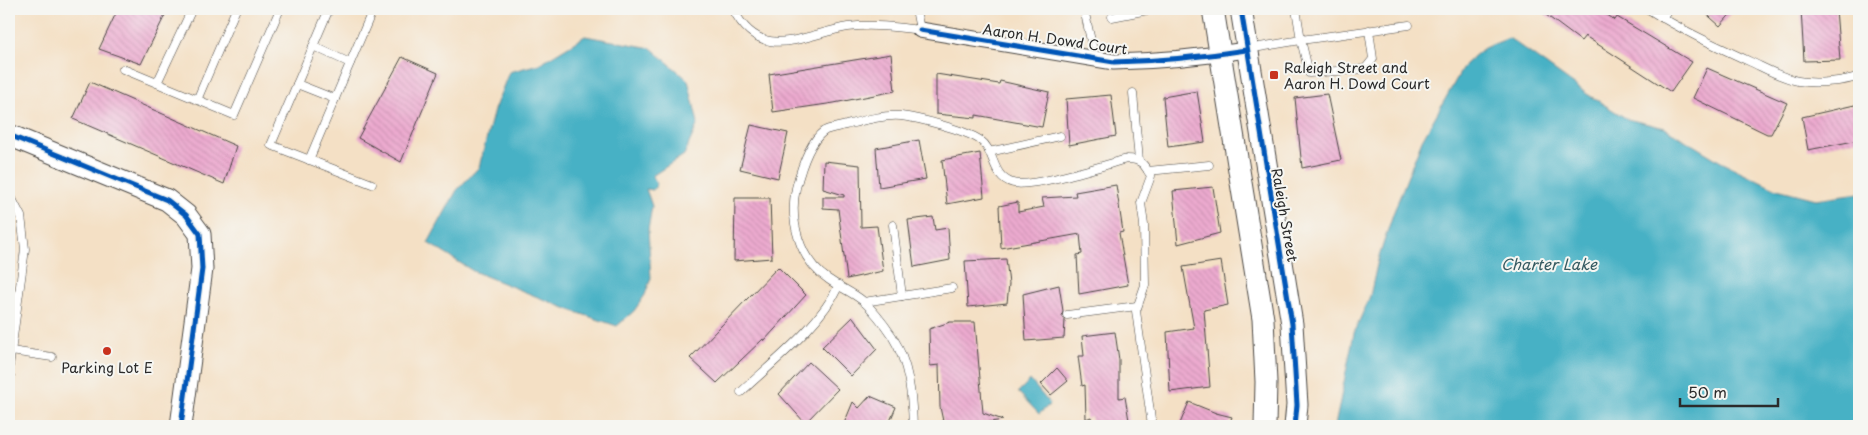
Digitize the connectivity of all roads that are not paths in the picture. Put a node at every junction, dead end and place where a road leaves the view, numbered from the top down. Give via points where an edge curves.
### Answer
1 (192, 9) edge
2 (236, 9) edge
3 (280, 9) edge
4 (329, 9) edge
5 (373, 9) edge
6 (734, 9) edge
7 (916, 9) edge
8 (1084, 9) edge
9 (1153, 9) edge
10 (1213, 9) edge
11 (1241, 9) edge
12 (1296, 9) edge
13 (1648, 9) edge
14 (1668, 9) edge
15 (1112, 17) dead end
16 (1662, 18) junction
17 (1408, 25) dead end
18 (920, 30) junction
19 (1369, 30) junction
20 (1301, 40) junction
21 (313, 46) junction
22 (1246, 50) junction
23 (1220, 54) junction
24 (1095, 59) junction
25 (350, 63) junction
26 (123, 69) dead end
27 (1859, 76) edge
28 (158, 83) junction
29 (297, 84) junction
30 (1133, 93) dead end
31 (335, 99) junction
32 (197, 100) junction
33 (9, 135) edge
34 (1060, 136) dead end
35 (989, 152) junction
36 (309, 160) junction
37 (1139, 161) junction
38 (1209, 165) dead end
39 (1148, 170) junction
40 (372, 184) dead end
41 (9, 193) edge
42 (893, 225) dead end
43 (839, 286) junction
44 (952, 288) dead end
45 (902, 296) junction
46 (864, 302) junction
47 (1137, 306) junction
48 (1067, 314) dead end
49 (11, 351) junction
50 (52, 357) dead end
51 (9, 366) edge
52 (741, 392) dead end
53 (181, 426) edge
54 (913, 426) edge
55 (1152, 426) edge
56 (1265, 426) edge
57 (1295, 426) edge

1 - 28 lane
2 - 32 lane
3 - 32 lane via 234,115
4 - 21 lane
5 - 25 lane
6 - 18 lane via 750,33 766,41 781,43 848,27
7 - 18 lane
8 - 24 lane
9 - 15 lane
10 - 23 street
11 - 22 street, Raleigh Street
12 - 20 lane
13 - 16 lane
14 - 16 lane
16 - 27 lane via 1767,70 1798,81 1829,82
17 - 19 lane
18 - 24 street, Aaron H. Dowd Court
19 - 20 lane
19 - 20 lane via 1373,59 1365,69 1309,73
20 - 22 lane
21 - 25 lane
21 - 29 lane
22 - 23 street, Aaron H. Dowd Court
22 - 57 street, Raleigh Street via 1292,324 1297,405
23 - 24 street, Aaron H. Dowd Court via 1145,62
23 - 56 street via 1263,319
25 - 31 lane
26 - 28 lane
28 - 32 lane
29 - 31 lane
29 - 36 lane via 271,145
30 - 37 lane
31 - 36 lane
33 - 53 street via 167,200 186,215 200,234 202,269
34 - 35 lane
35 - 37 lane via 1000,175 1016,184 1041,181 1127,159
35 - 43 lane via 981,141 954,128 900,116 864,120 824,131 807,154 801,170 794,199 796,226 801,250 826,278
36 - 40 lane
37 - 39 lane
38 - 39 lane
39 - 47 lane via 1151,176 1141,203 1145,286
41 - 49 lane via 21,216 25,249
42 - 45 lane
43 - 46 lane
43 - 52 lane via 812,325
44 - 45 lane
45 - 46 lane
46 - 54 lane via 892,336 901,356 912,398
47 - 48 lane
47 - 55 lane
49 - 50 lane
49 - 51 lane

